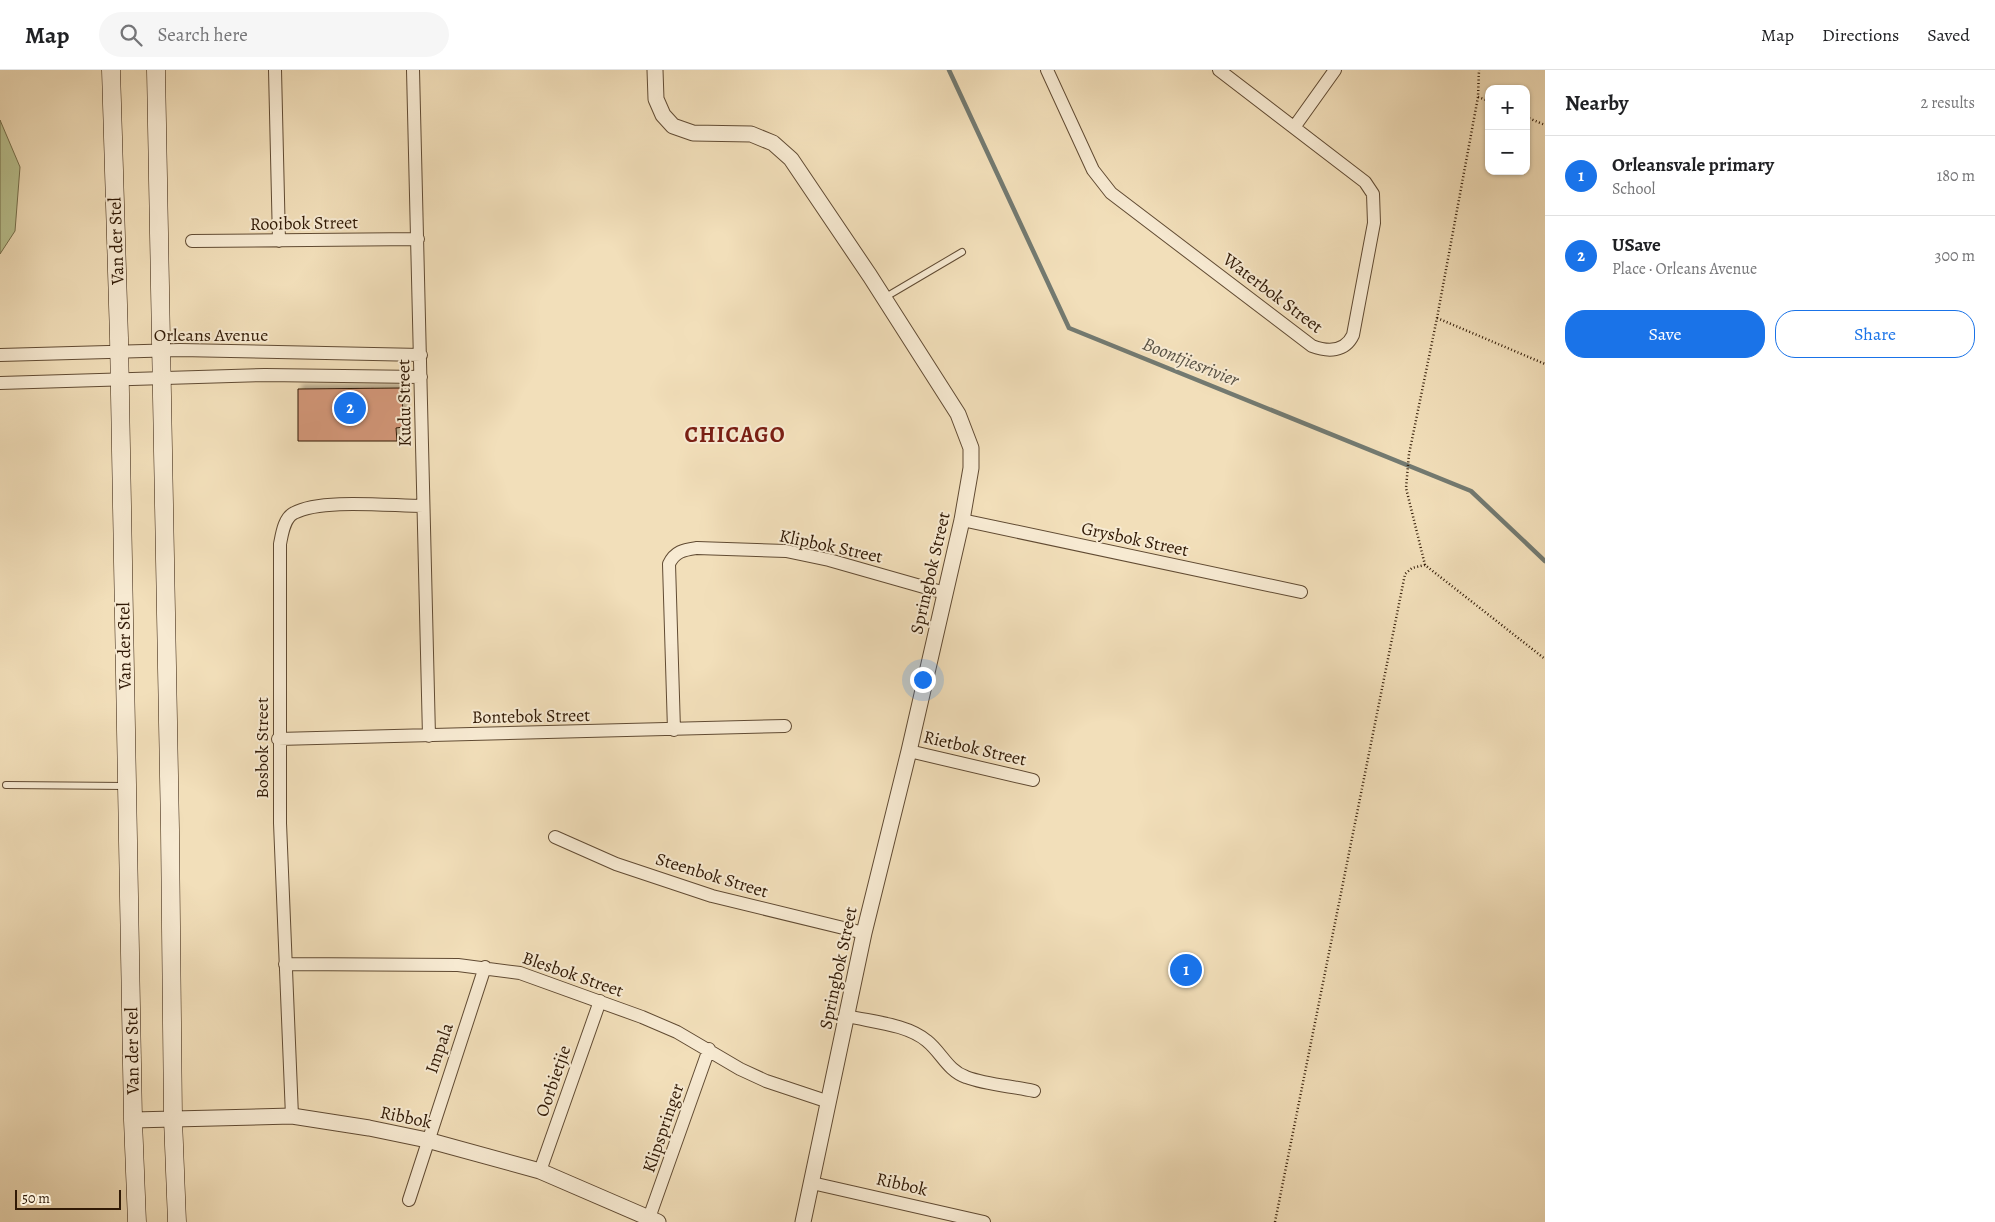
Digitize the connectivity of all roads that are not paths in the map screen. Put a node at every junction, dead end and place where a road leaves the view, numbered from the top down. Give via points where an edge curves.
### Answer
1 (111, 70) edge
2 (156, 70) edge
3 (275, 70) edge
4 (413, 70) edge
5 (655, 70) edge
6 (1047, 70) edge
7 (1219, 70) edge
8 (1335, 70) edge
9 (1295, 126) junction
10 (418, 239) junction
11 (192, 241) dead end
12 (279, 241) junction
13 (962, 252) dead end
14 (884, 298) junction
15 (161, 351) junction
16 (119, 352) junction
17 (0, 355) edge
18 (421, 355) junction
19 (421, 377) junction
20 (119, 378) junction
21 (161, 378) junction
22 (0, 383) edge
23 (423, 506) junction
24 (962, 520) junction
25 (1301, 592) dead end
26 (945, 593) junction
27 (785, 726) dead end
28 (674, 730) junction
29 (429, 736) junction
30 (278, 739) junction
31 (909, 751) junction
32 (1033, 780) dead end
33 (6, 785) dead end
34 (127, 786) junction
35 (555, 837) dead end
36 (864, 933) junction
37 (285, 964) junction
38 (485, 967) junction
39 (600, 1001) junction
40 (847, 1016) junction
41 (709, 1049) junction
42 (1034, 1091) dead end
43 (830, 1102) junction
44 (292, 1116) junction
45 (173, 1119) junction
46 (133, 1120) junction
47 (427, 1140) junction
48 (540, 1171) junction
49 (812, 1183) junction
50 (409, 1200) dead end
51 (654, 1220) edge
52 (137, 1222) edge
53 (177, 1222) edge
54 (803, 1222) edge
55 (984, 1222) edge

1 - 16 main road, Van der Stel
2 - 15 main road
3 - 12 street
4 - 10 street, Kudu Street
5 - 14 street, Springbok Street via 656,99 663,115 673,126 693,133 750,134 773,143 791,159
6 - 9 street, Waterbok Street via 1094,170 1112,193 1312,346 1333,350 1350,342 1353,335 1374,222 1373,194 1365,182
7 - 9 street, Waterbok Street
8 - 9 street
10 - 12 street, Rooibok Street
10 - 18 street, Kudu Street
11 - 12 street, Rooibok Street
13 - 14 lane
14 - 24 street, Springbok Street via 958,414 966,432 971,448 971,468
15 - 16 street, Orleans Avenue
15 - 18 street, Orleans Avenue
15 - 21 main road
16 - 17 street, Orleans Avenue
16 - 20 main road, Van der Stel
18 - 19 street, Kudu Street
19 - 21 street via 265,375
19 - 23 street, Kudu Street
20 - 21 street
20 - 22 street
20 - 34 main road, Van der Stel
21 - 45 main road
23 - 29 street, Kudu Street
23 - 30 street, Bosbok Street via 335,505 292,513 280,544
24 - 25 street, Grysbok Street
24 - 26 street, Springbok Street
26 - 28 street, Klipbok Street via 786,551 682,550 673,555 669,564
26 - 31 street, Springbok Street
27 - 28 street, Bontebok Street
28 - 29 street, Bontebok Street
29 - 30 street, Bontebok Street
30 - 37 street, Bosbok Street
31 - 32 street, Rietbok Street
31 - 36 street, Springbok Street
33 - 34 lane
34 - 46 main road, Van der Stel
35 - 36 street, Steenbok Street via 616,864 712,896
36 - 40 street, Springbok Street
37 - 38 street, Blesbok Street
37 - 44 street, Bosbok Street
38 - 39 street, Blesbok Street via 520,973
38 - 47 street, Impala
39 - 41 street, Blesbok Street
39 - 48 street, Oorbietjie
40 - 42 street via 909,1031 926,1039 949,1066 965,1077
40 - 43 street, Springbok Street
41 - 43 street, Blesbok Street via 766,1081
41 - 51 street, Klipspringer
43 - 49 street, Springbok Street
44 - 45 street, Ribbok
44 - 47 street, Ribbok
45 - 46 street, Ribbok
45 - 53 main road
46 - 52 main road, Van der Stel
47 - 48 street, Ribbok
47 - 50 street, Impala
48 - 51 street, Ribbok
49 - 54 street, Springbok Street
49 - 55 street, Ribbok

